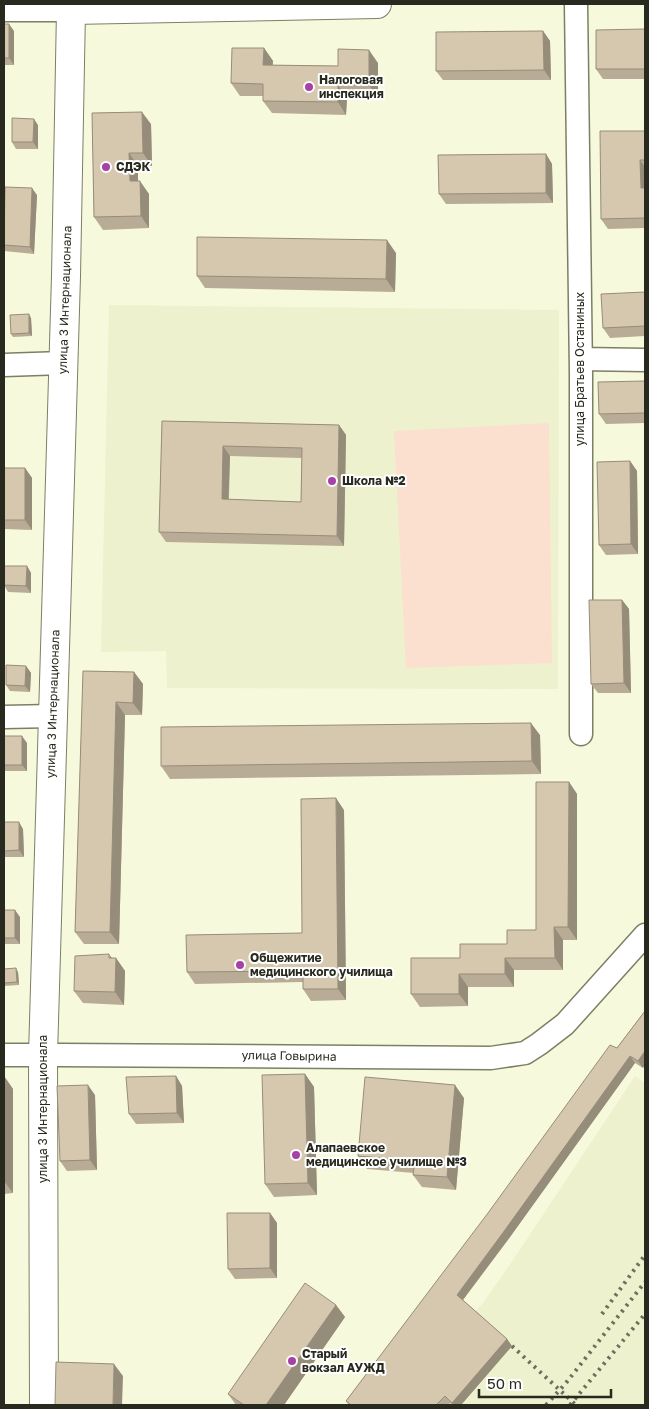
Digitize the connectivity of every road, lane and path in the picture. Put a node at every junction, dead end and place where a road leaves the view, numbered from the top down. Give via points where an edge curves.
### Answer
1 (377, 4) edge
2 (576, 4) edge
3 (72, 7) edge
4 (4, 10) edge
5 (581, 359) junction
6 (645, 360) edge
7 (63, 363) junction
8 (4, 365) edge
9 (53, 716) junction
10 (4, 717) edge
11 (581, 734) dead end
12 (645, 935) edge
13 (43, 1054) junction
14 (4, 1056) edge
15 (44, 1405) edge

1 - 3 main road
2 - 5 street, улица Братьев Останиных
3 - 4 street
3 - 7 main road, улица 3 Интернационала
5 - 6 street
5 - 11 street, улица Братьев Останиных
7 - 8 street
7 - 9 main road, улица 3 Интернационала
9 - 10 street
9 - 13 main road, улица 3 Интернационала
12 - 13 street, улица Говырина via 565,1024 525,1052 491,1058
13 - 14 street, улица Говырина
13 - 15 main road, улица 3 Интернационала

